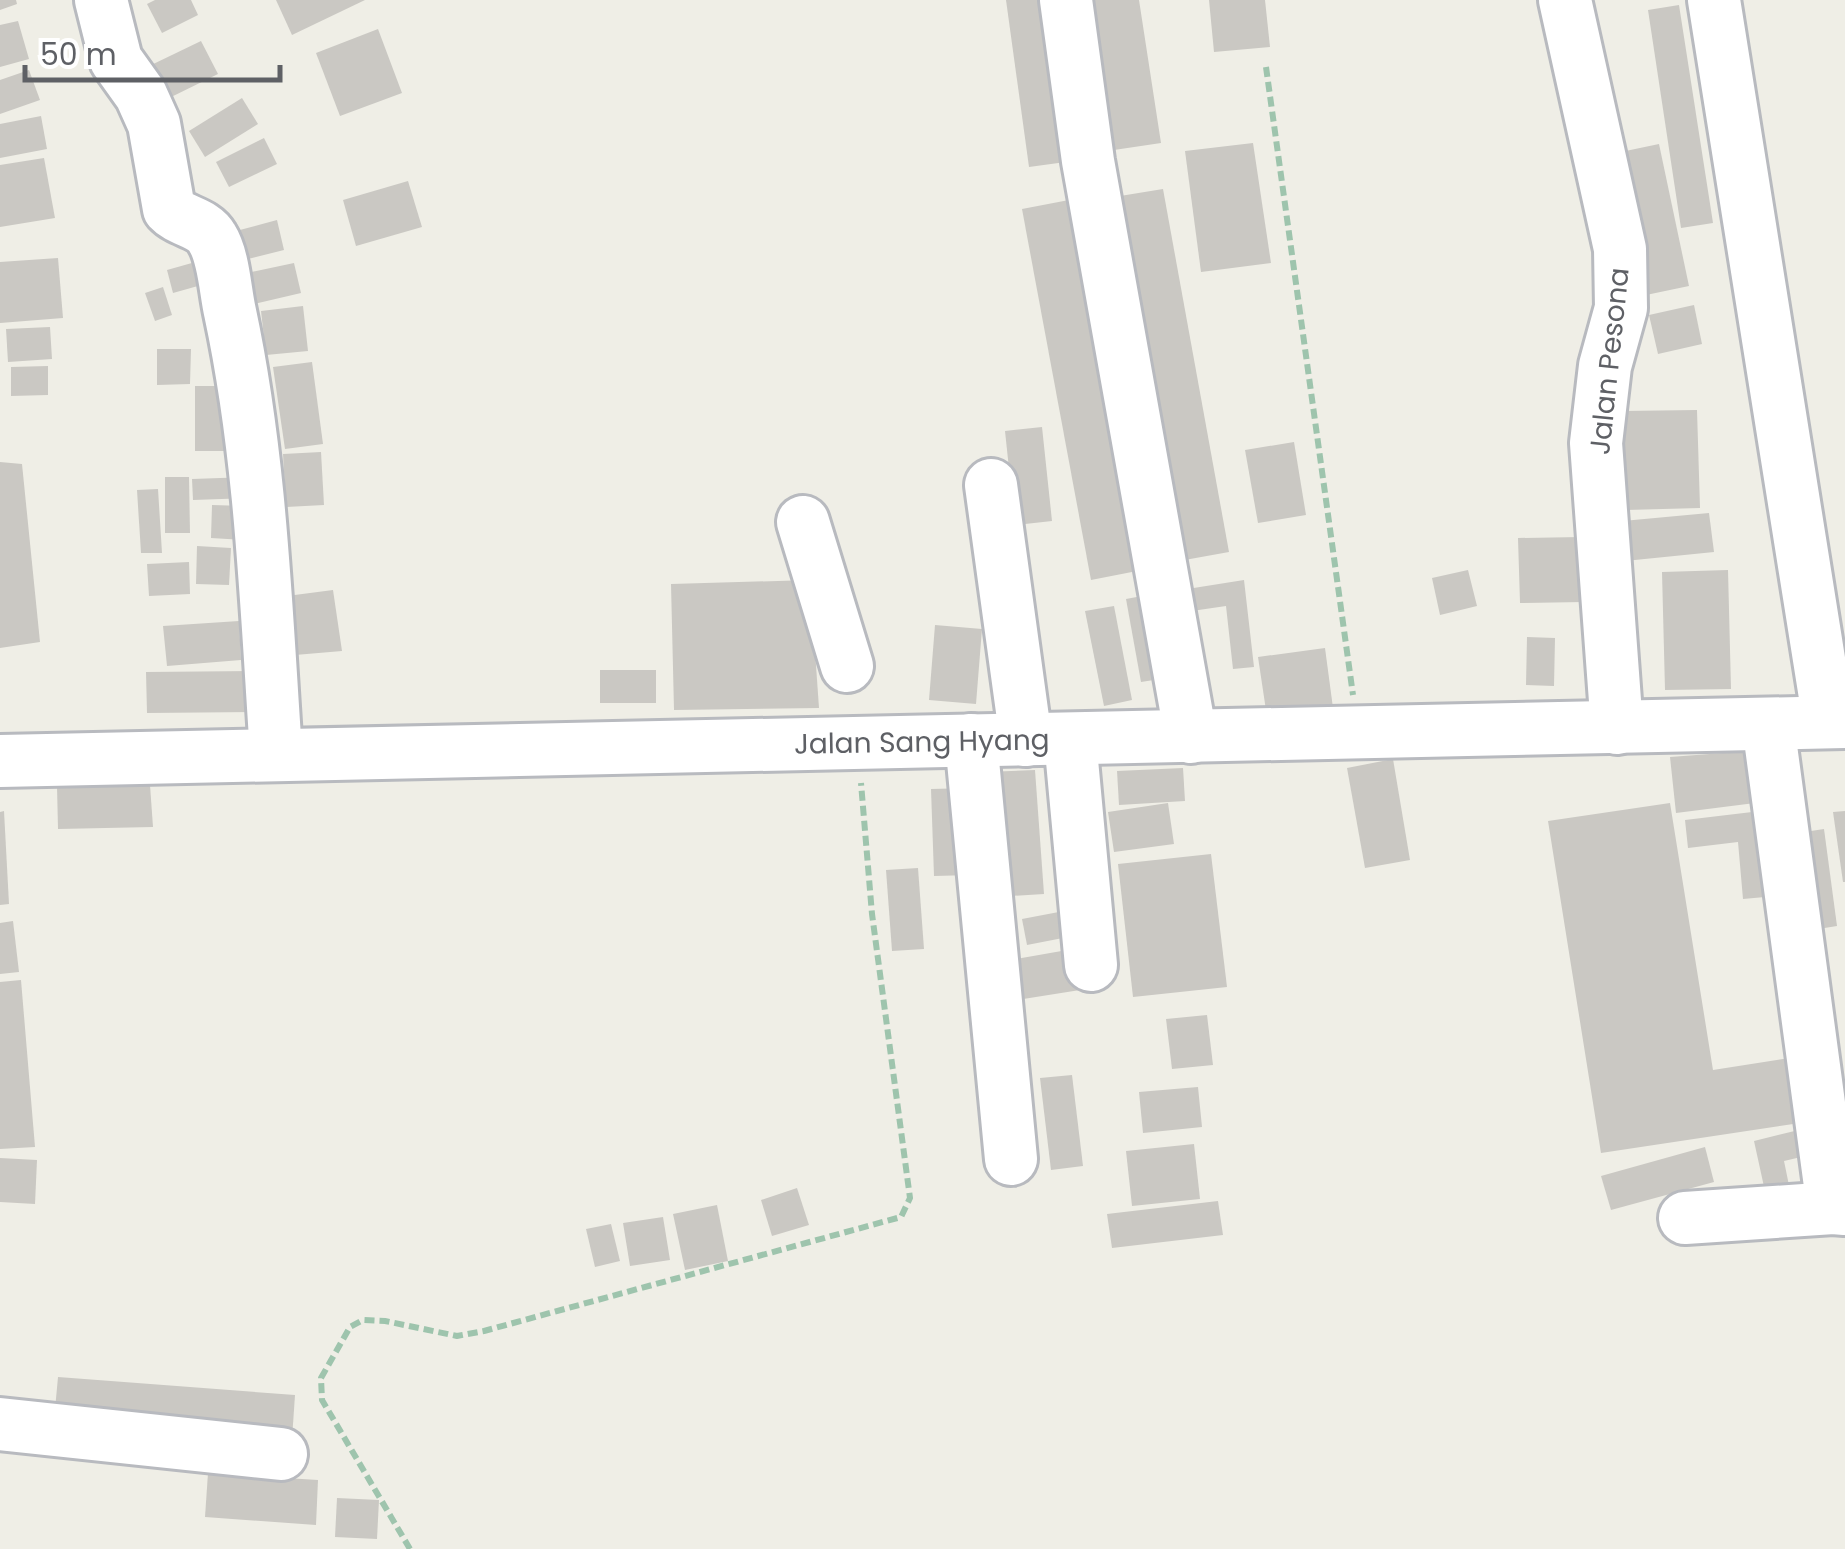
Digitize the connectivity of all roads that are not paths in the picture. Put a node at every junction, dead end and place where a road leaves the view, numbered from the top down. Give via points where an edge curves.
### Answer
1 (100, 0) edge
2 (1066, 0) edge
3 (1565, 0) edge
4 (1714, 0) edge
5 (991, 485) dead end
6 (803, 522) dead end
7 (848, 666) dead end
8 (1837, 722) edge
9 (1768, 724) junction
10 (1617, 728) junction
11 (1192, 738) junction
12 (1048, 739) junction
13 (971, 740) junction
14 (276, 753) junction
15 (0, 761) edge
16 (1091, 964) dead end
17 (1011, 1159) dead end
18 (1839, 1208) edge
19 (1686, 1218) dead end
20 (0, 1424) edge
21 (281, 1454) dead end

1 - 14 street via 116,60 154,124 169,208 207,231 216,247 257,481
2 - 11 street via 1088,161
3 - 10 street, Jalan Pesona via 1620,249 1621,308 1605,366 1596,444
4 - 8 street
5 - 12 street
6 - 7 street
8 - 9 street, Jalan Sang Hyang
9 - 10 street, Jalan Sang Hyang
9 - 18 street
10 - 11 street, Jalan Sang Hyang
11 - 12 street, Jalan Sang Hyang
12 - 13 street, Jalan Sang Hyang
12 - 16 street
13 - 14 street, Jalan Sang Hyang
13 - 17 street
14 - 15 street, Jalan Sang Hyang
18 - 19 street
20 - 21 street

